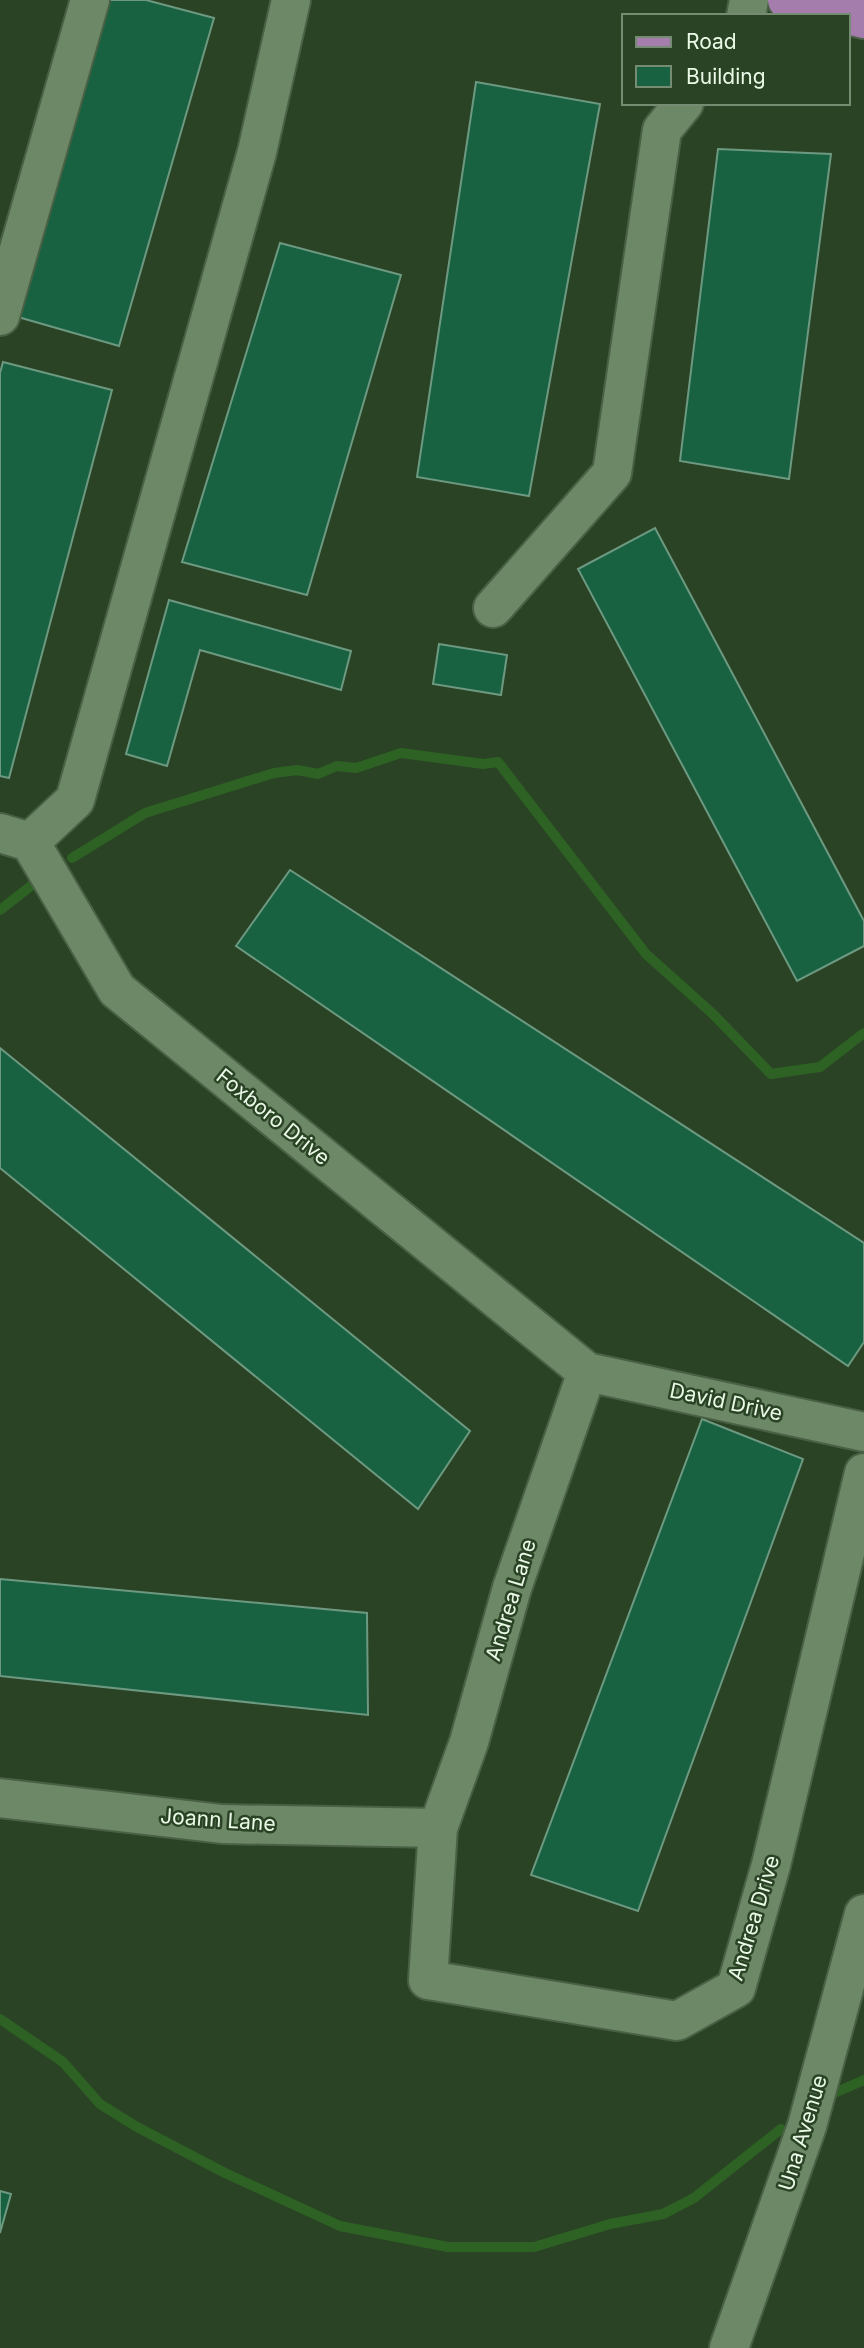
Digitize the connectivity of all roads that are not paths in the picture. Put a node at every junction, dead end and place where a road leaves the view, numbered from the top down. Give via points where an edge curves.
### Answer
1 (90, 0) edge
2 (291, 0) edge
3 (788, 0) edge
4 (844, 14) edge
5 (682, 105) edge
6 (0, 316) edge
7 (493, 608) dead end
8 (15, 838) edge
9 (587, 1372) junction
10 (864, 1432) edge
11 (864, 1473) edge
12 (0, 1798) edge
13 (438, 1828) junction
14 (864, 1914) edge
15 (729, 2348) edge

1 - 6 street
2 - 8 street via 257,152 75,800
3 - 4 main road
5 - 7 street via 662,130 612,473
8 - 9 street, Foxboro Drive via 117,990
9 - 10 street, David Drive
9 - 13 street, Andrea Lane via 512,1588
11 - 13 street, Andrea Drive via 771,1865 736,1988 677,2021 428,1980
12 - 13 street, Joann Lane via 222,1824
14 - 15 street, Una Avenue via 807,2126

